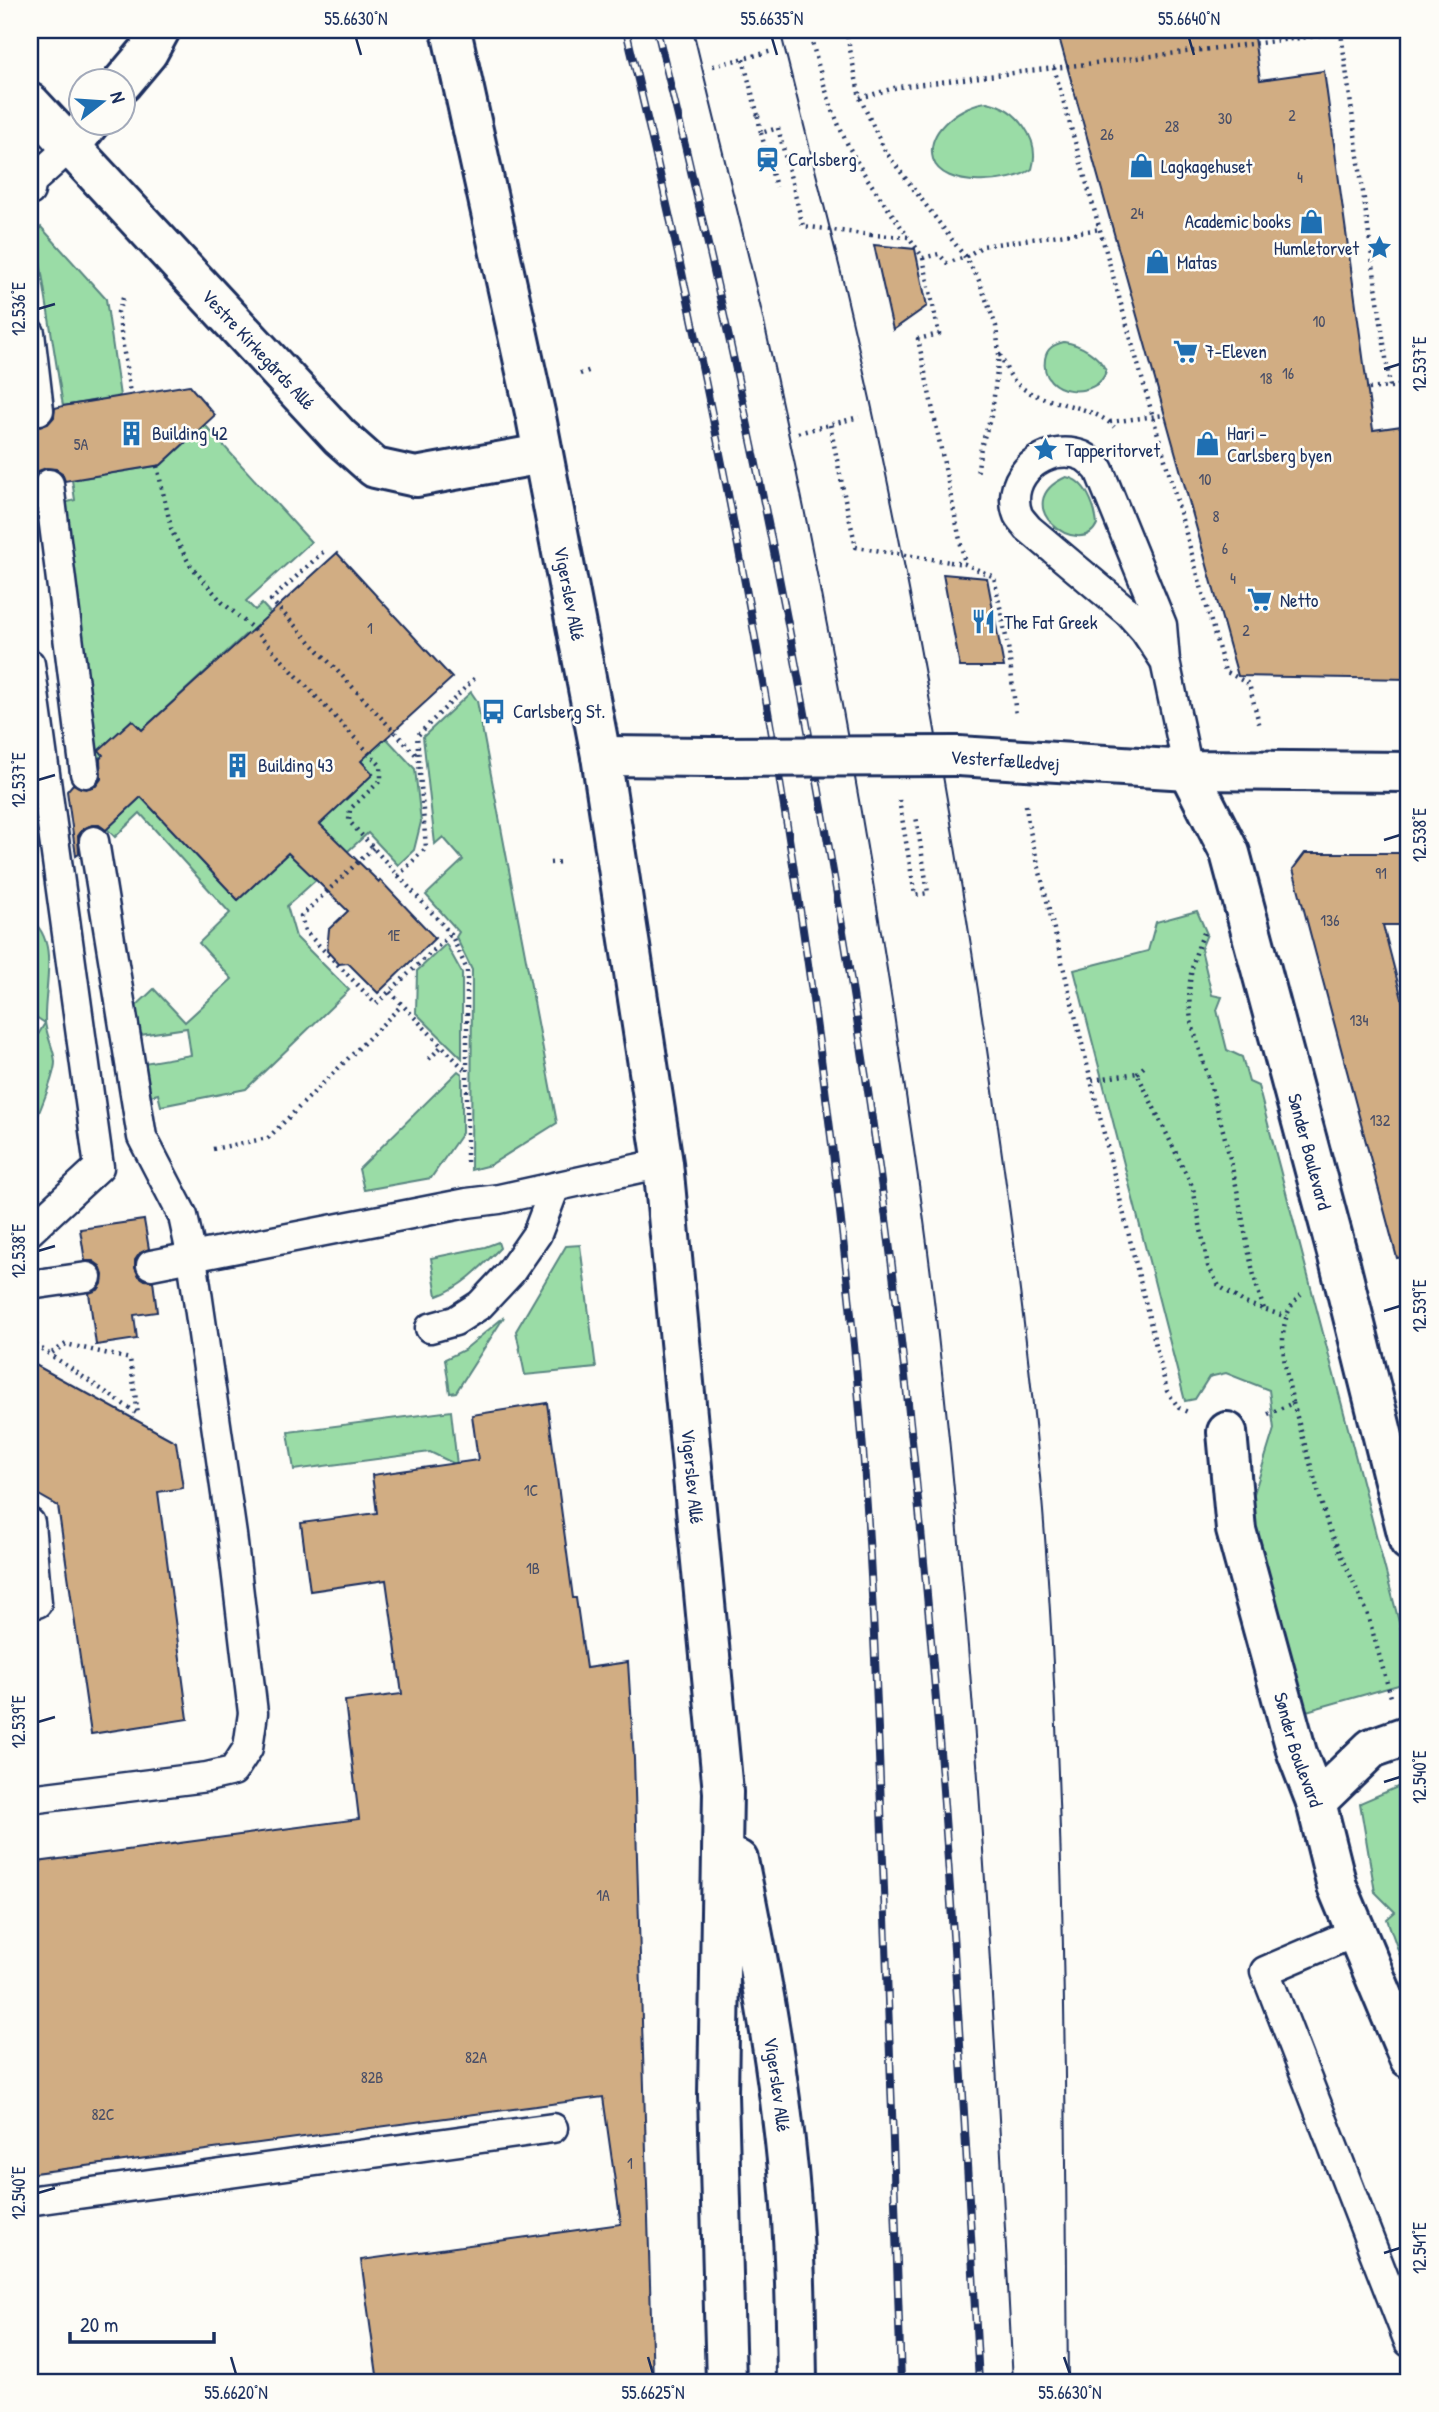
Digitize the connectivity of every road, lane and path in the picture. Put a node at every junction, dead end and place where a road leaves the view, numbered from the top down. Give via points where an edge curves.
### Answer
1 (160, 30) edge
2 (451, 30) edge
3 (809, 30) edge
4 (846, 30) edge
5 (1371, 30) edge
6 (1341, 33) junction
7 (773, 51) dead end
8 (743, 59) junction
9 (136, 66) edge
10 (713, 66) dead end
11 (1054, 68) junction
12 (860, 98) junction
13 (30, 103) edge
14 (66, 126) edge
15 (761, 133) junction
16 (79, 136) edge
17 (81, 136) edge
18 (30, 184) edge
19 (776, 187) dead end
20 (1101, 229) junction
21 (909, 237) junction
22 (965, 257) junction
23 (923, 258) junction
24 (124, 298) dead end
25 (30, 333) edge
26 (999, 354) dead end
27 (590, 370) dead end
28 (580, 374) dead end
29 (1409, 385) edge
30 (1390, 387) junction
31 (1368, 389) dead end
32 (130, 394) dead end
33 (39, 410) dead end
34 (1165, 415) dead end
35 (1153, 416) junction
36 (859, 417) dead end
37 (1110, 422) dead end
38 (830, 425) junction
39 (798, 433) dead end
40 (542, 454) junction
41 (157, 466) dead end
42 (49, 484) dead end
43 (323, 552) dead end
44 (965, 564) junction
45 (1165, 661) junction
46 (30, 664) edge
47 (475, 678) dead end
48 (601, 756) junction
49 (418, 757) junction
50 (1021, 762) junction
51 (1188, 770) junction
52 (1271, 770) junction
53 (1409, 772) edge
54 (85, 773) dead end
55 (901, 814) dead end
56 (916, 816) dead end
57 (94, 841) dead end
58 (373, 848) junction
59 (563, 862) dead end
60 (550, 863) dead end
61 (398, 876) junction
62 (1248, 920) junction
63 (451, 934) junction
64 (390, 992) junction
65 (402, 1004) junction
66 (442, 1045) junction
67 (429, 1059) dead end
68 (1145, 1066) dead end
69 (466, 1071) junction
70 (1137, 1073) junction
71 (1092, 1080) junction
72 (213, 1149) dead end
73 (663, 1163) junction
74 (555, 1187) junction
75 (467, 1203) junction
76 (30, 1231) edge
77 (192, 1258) junction
78 (1340, 1264) junction
79 (151, 1265) dead end
80 (87, 1277) dead end
81 (30, 1285) edge
82 (1264, 1308) junction
83 (1287, 1317) junction
84 (430, 1328) dead end
85 (30, 1341) edge
86 (50, 1354) junction
87 (1293, 1403) junction
88 (1227, 1432) junction
89 (30, 1523) edge
90 (1409, 1541) edge
91 (30, 1604) edge
92 (1406, 1736) edge
93 (723, 1792) junction
94 (30, 1799) edge
95 (1316, 1802) junction
96 (1356, 1932) junction
97 (1409, 2058) edge
98 (553, 2128) dead end
99 (30, 2202) edge
100 (1409, 2342) edge
101 (726, 2382) edge
102 (797, 2382) edge

1 - 9 street
2 - 40 street, Vigerslev Allé
3 - 21 path via 832,110 849,146
4 - 12 path
5 - 6 path
6 - 11 path
6 - 30 path
7 - 8 path
8 - 10 path
8 - 15 path, bridge
11 - 12 path via 898,87
11 - 20 path
12 - 22 path via 885,151
13 - 14 street, Vestre Kirkegårds Allé
15 - 19 path
15 - 21 path, bridge via 778,128 803,226
16 - 18 lane
17 - 40 street, Vestre Kirkegårds Allé via 340,437 375,468 416,477
20 - 22 path via 983,246
20 - 35 path
21 - 23 path
22 - 23 path via 947,262 939,254
22 - 26 path via 988,302
23 - 44 path via 939,334 918,339
24 - 32 path via 118,312
25 - 33 lane
27 - 28 path
29 - 30 path
30 - 31 path
34 - 35 path
35 - 37 path
35 - 52 path via 1225,671 1249,684
36 - 38 path
38 - 39 path
38 - 44 path, bridge via 856,547
40 - 48 street, Vigerslev Allé
41 - 58 path via 172,532 190,565 382,766 381,780 350,809 349,821
42 - 54 lane
43 - 49 path via 271,600
44 - 50 path via 993,577 1009,652
45 - 45 lane via 1162,625 1099,470 1085,457 1069,452 1033,462 1020,478 1018,514 1028,528 1129,613
45 - 51 lane
46 - 76 lane via 99,1167
47 - 49 path via 417,736
48 - 50 street, Vesterfælledvej, bridge via 958,756
48 - 73 street, Vigerslev Allé
49 - 61 path via 426,848
50 - 51 street, Vesterfælledvej
50 - 71 path via 1028,823
51 - 52 street, Vesterfælledvej
51 - 62 street, Sønder Boulevard via 1230,853
52 - 53 street, Vesterfælledvej
55 - 56 path via 915,895 928,892
57 - 77 lane via 142,1137 183,1216
58 - 61 path
58 - 64 path via 301,916 305,931 376,1004
59 - 60 path
61 - 63 path
62 - 78 street, Sønder Boulevard
62 - 82 path via 1205,931 1191,965 1188,1002
63 - 64 path
63 - 69 path via 467,970
64 - 65 path
65 - 66 path
65 - 72 path via 268,1138
66 - 67 path
66 - 69 path
68 - 70 path
69 - 75 path
70 - 71 path
70 - 82 path via 1193,1188 1208,1266 1219,1286 1245,1303
71 - 88 path via 1167,1391 1179,1408
73 - 74 lane
73 - 93 street, Vigerslev Allé
74 - 75 lane
74 - 84 lane via 537,1234 510,1273 480,1305 456,1321
75 - 77 lane
77 - 79 lane
77 - 94 lane via 253,1713 248,1748 233,1771
78 - 83 path via 1297,1299
78 - 90 street, Sønder Boulevard
80 - 81 lane
82 - 83 path
83 - 87 path via 1283,1338
85 - 86 path
86 - 86 path via 66,1344 130,1359 138,1413
87 - 88 path
87 - 92 path via 1328,1526 1367,1612
88 - 95 street, Sønder Boulevard via 1236,1530 1297,1754
89 - 91 lane via 37,1603
92 - 95 street via 1372,1748
93 - 101 street, Vigerslev Allé via 718,2095
93 - 102 street, Vigerslev Allé via 764,1990 779,2090 789,2171
95 - 96 street, Sønder Boulevard via 1337,1886
96 - 97 street, Sønder Boulevard
96 - 100 lane via 1265,1971
98 - 99 lane

